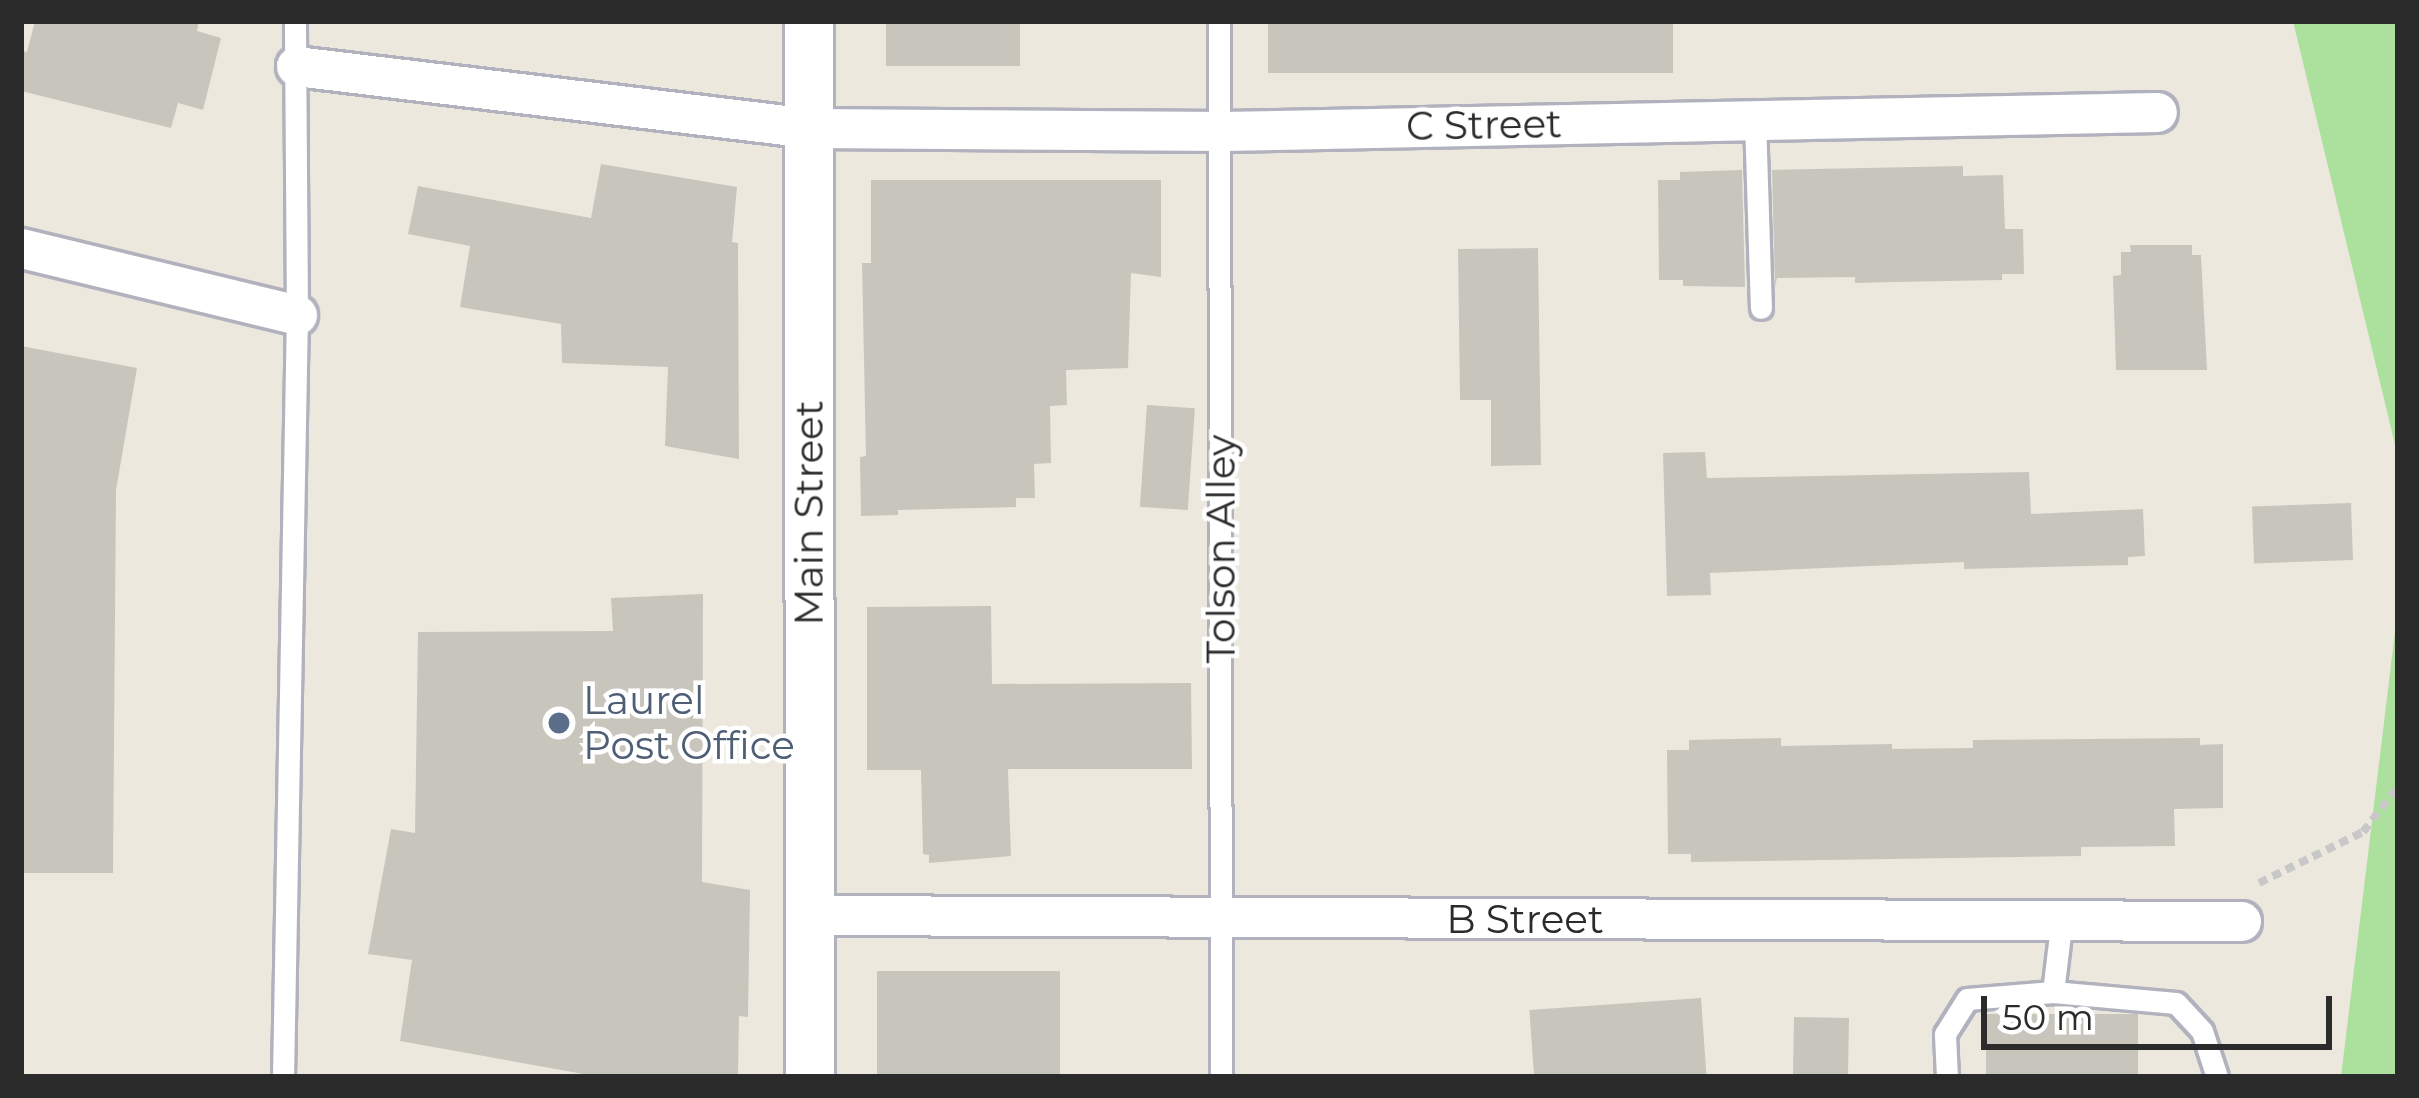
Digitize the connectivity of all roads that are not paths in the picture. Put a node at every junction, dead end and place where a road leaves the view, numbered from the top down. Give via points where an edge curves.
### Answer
1 (296, 21) edge
2 (809, 21) edge
3 (1219, 21) edge
4 (296, 66) junction
5 (2158, 112) dead end
6 (1755, 118) junction
7 (810, 128) junction
8 (1223, 131) junction
9 (21, 248) edge
10 (1761, 308) dead end
11 (297, 315) junction
12 (808, 916) junction
13 (2062, 918) junction
14 (1220, 921) junction
15 (2241, 921) road end
16 (2053, 992) junction
17 (283, 1077) edge
18 (811, 1077) edge
19 (1221, 1077) edge
20 (1947, 1077) edge
21 (2217, 1077) edge

1 - 4 lane
2 - 7 street, Main Street
3 - 8 lane, Tolson Alley
4 - 7 street, C Street
4 - 11 lane
5 - 6 street, C Street
6 - 8 street, C Street
6 - 10 lane
7 - 8 street, C Street
7 - 12 street, Main Street
8 - 14 lane, Tolson Alley
9 - 11 street
11 - 17 lane
12 - 14 street, B Street
12 - 18 street, Main Street
13 - 14 street, B Street
13 - 15 street, B Street
13 - 16 lane
14 - 19 lane, Tolson Alley
16 - 20 lane via 1967,999 1946,1034
16 - 21 lane via 2176,1003 2202,1031

